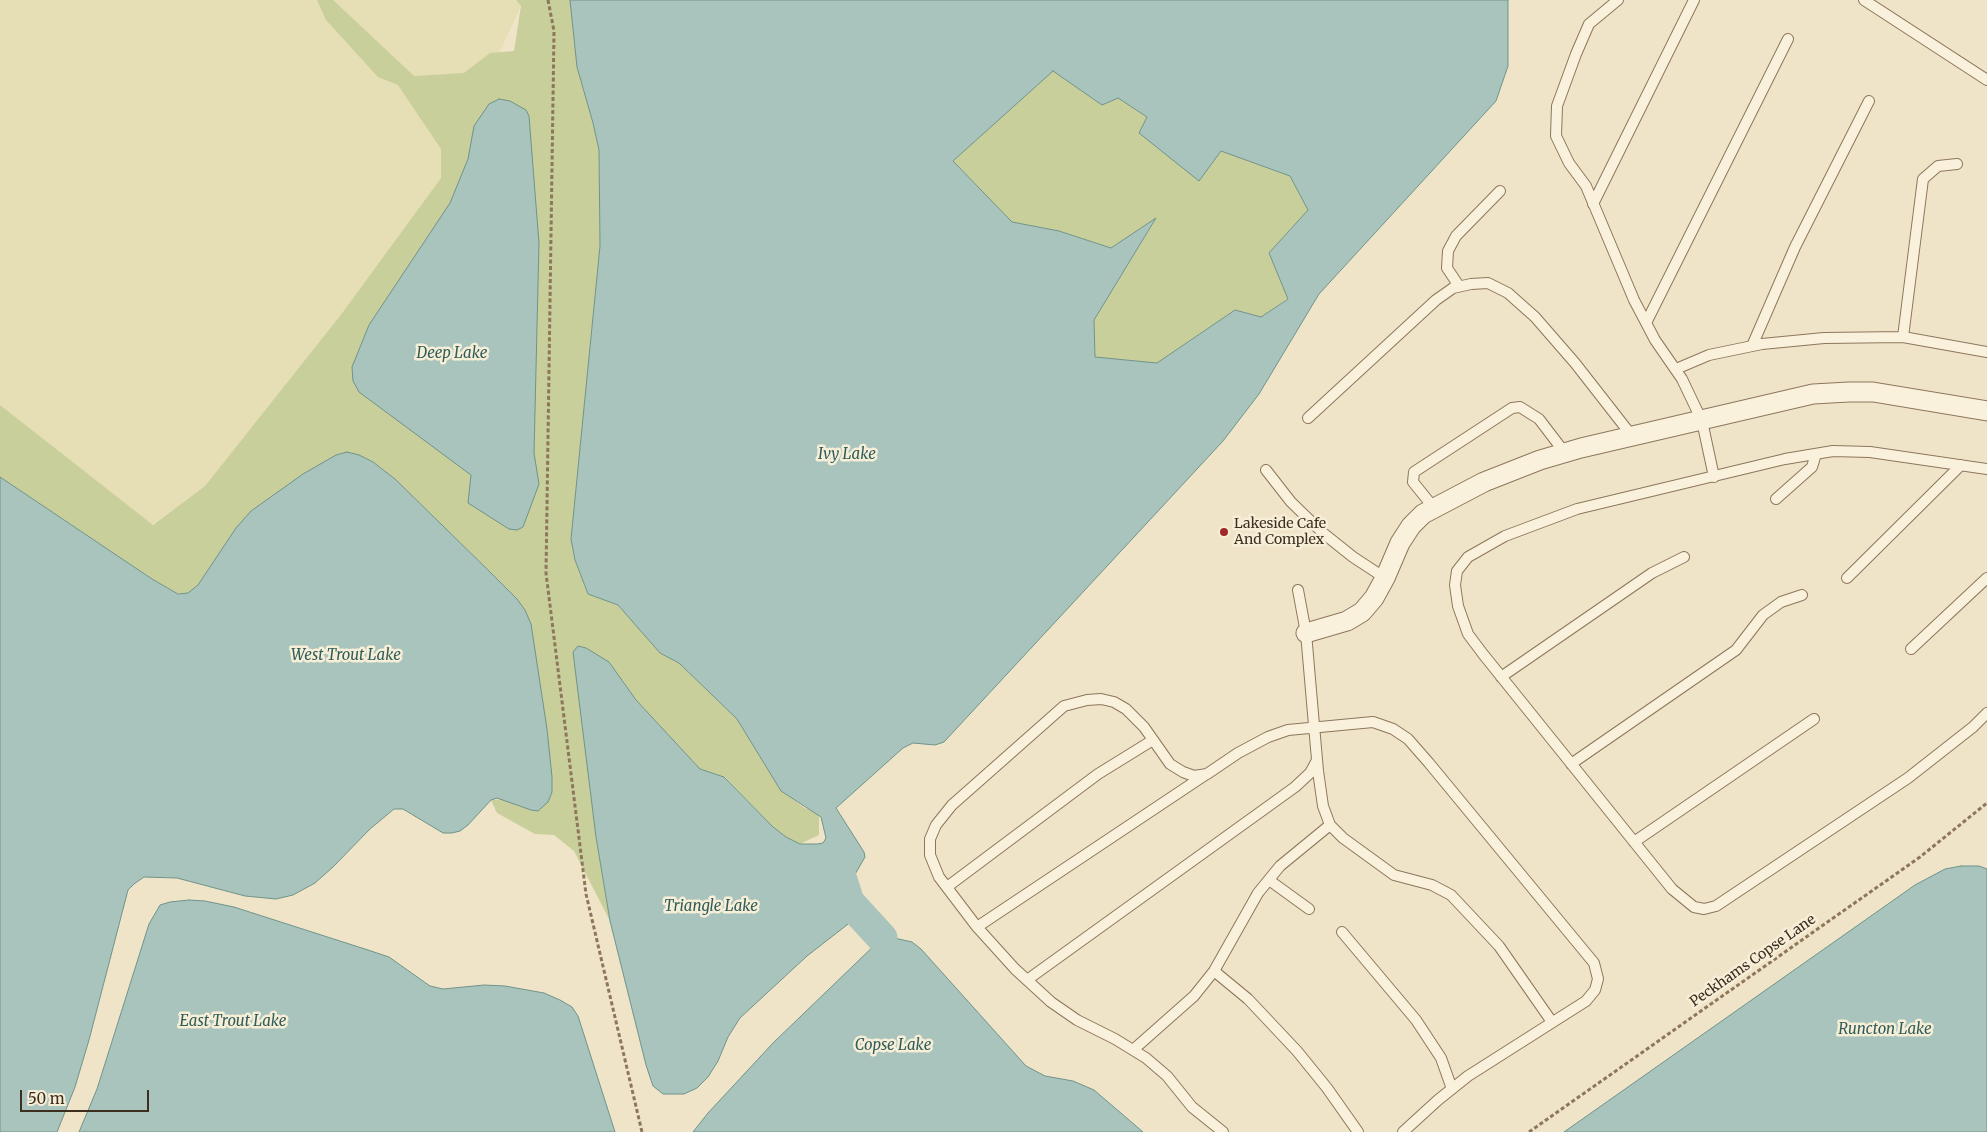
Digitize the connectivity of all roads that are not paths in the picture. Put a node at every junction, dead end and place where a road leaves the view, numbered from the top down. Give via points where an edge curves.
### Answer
1 (1618, 0) edge
2 (1694, 0) edge
3 (1864, 0) edge
4 (1788, 38) dead end
5 (1987, 80) edge
6 (1869, 101) dead end
7 (1957, 164) dead end
8 (1500, 191) dead end
9 (1594, 204) junction
10 (1459, 286) junction
11 (1646, 323) junction
12 (1904, 337) junction
13 (1752, 346) junction
14 (1987, 352) edge
15 (1676, 369) junction
16 (1987, 410) edge
17 (1308, 418) dead end
18 (1702, 421) junction
19 (1632, 436) junction
20 (1565, 453) junction
21 (1816, 454) junction
22 (1961, 465) junction
23 (1987, 469) edge
24 (1266, 470) dead end
25 (1714, 477) junction
26 (1408, 485) dead end
27 (1776, 499) dead end
28 (1431, 510) junction
29 (1684, 557) dead end
30 (1385, 578) junction
31 (1846, 578) dead end
32 (1987, 578) edge
33 (1298, 590) dead end
34 (1802, 595) dead end
35 (1306, 633) junction
36 (1912, 649) dead end
37 (1501, 677) junction
38 (1987, 713) edge
39 (1814, 719) dead end
40 (1314, 728) junction
41 (1153, 740) junction
42 (1317, 759) junction
43 (1571, 764) junction
44 (1207, 774) junction
45 (1330, 825) junction
46 (1634, 842) junction
47 (1269, 880) junction
48 (947, 887) junction
49 (1309, 909) dead end
50 (977, 927) junction
51 (1342, 932) dead end
52 (1214, 971) junction
53 (1027, 980) junction
54 (1552, 1022) junction
55 (1134, 1050) junction
56 (1452, 1089) junction
57 (1223, 1132) edge
58 (1358, 1132) edge
59 (1403, 1132) edge

1 - 9 lane via 1589,24 1557,106 1556,136
2 - 9 lane
3 - 5 lane
4 - 11 lane
6 - 13 lane via 1795,247
7 - 12 lane via 1938,166 1923,179
8 - 10 lane via 1456,236 1448,251 1447,268
9 - 11 lane
10 - 17 lane via 1436,300
10 - 19 lane via 1488,283 1508,293 1535,317 1575,363
11 - 15 lane
12 - 13 lane via 1824,338
12 - 14 lane
13 - 15 lane via 1709,355
15 - 18 lane
16 - 18 street via 1873,392 1850,392 1813,394
18 - 19 street
18 - 25 lane
19 - 20 street
20 - 28 street via 1484,482
20 - 28 lane via 1539,419 1520,407 1512,408 1414,472 1413,482
21 - 22 lane via 1870,452
21 - 25 lane
21 - 27 lane via 1812,467
22 - 23 lane
22 - 31 lane
24 - 30 lane via 1291,502 1323,533
25 - 37 lane via 1577,509 1505,536 1468,557 1457,571 1458,606 1468,634
26 - 28 lane
28 - 30 street via 1411,526
29 - 37 lane via 1652,573
30 - 35 street via 1362,612 1347,621
32 - 36 lane
33 - 35 lane
34 - 43 lane via 1780,602 1763,615 1736,650
35 - 40 lane
37 - 43 lane
38 - 46 lane via 1908,778 1716,906 1694,907 1682,899
39 - 46 lane
40 - 42 lane
40 - 44 lane via 1288,730 1268,737
40 - 54 lane via 1374,722 1408,739 1594,963 1598,979 1596,990 1586,1001
41 - 44 lane via 1170,764 1194,776
41 - 48 lane via 1098,774
41 - 48 lane via 1126,709 1114,702 1087,700 1064,706 952,805 936,825 930,839 930,854 939,877
42 - 45 lane via 1323,806
42 - 53 lane via 1310,773 1295,787
43 - 46 lane
44 - 50 lane
45 - 47 lane via 1287,860
45 - 54 lane via 1394,874 1432,885 1451,895 1499,946
47 - 49 lane
47 - 52 lane via 1258,893
48 - 50 lane
50 - 53 lane
51 - 56 lane via 1416,1020 1441,1058
52 - 55 lane via 1194,996
52 - 58 lane via 1248,999 1297,1051
53 - 55 lane via 1077,1020
54 - 56 lane
55 - 57 lane via 1168,1076 1192,1107
56 - 59 lane

